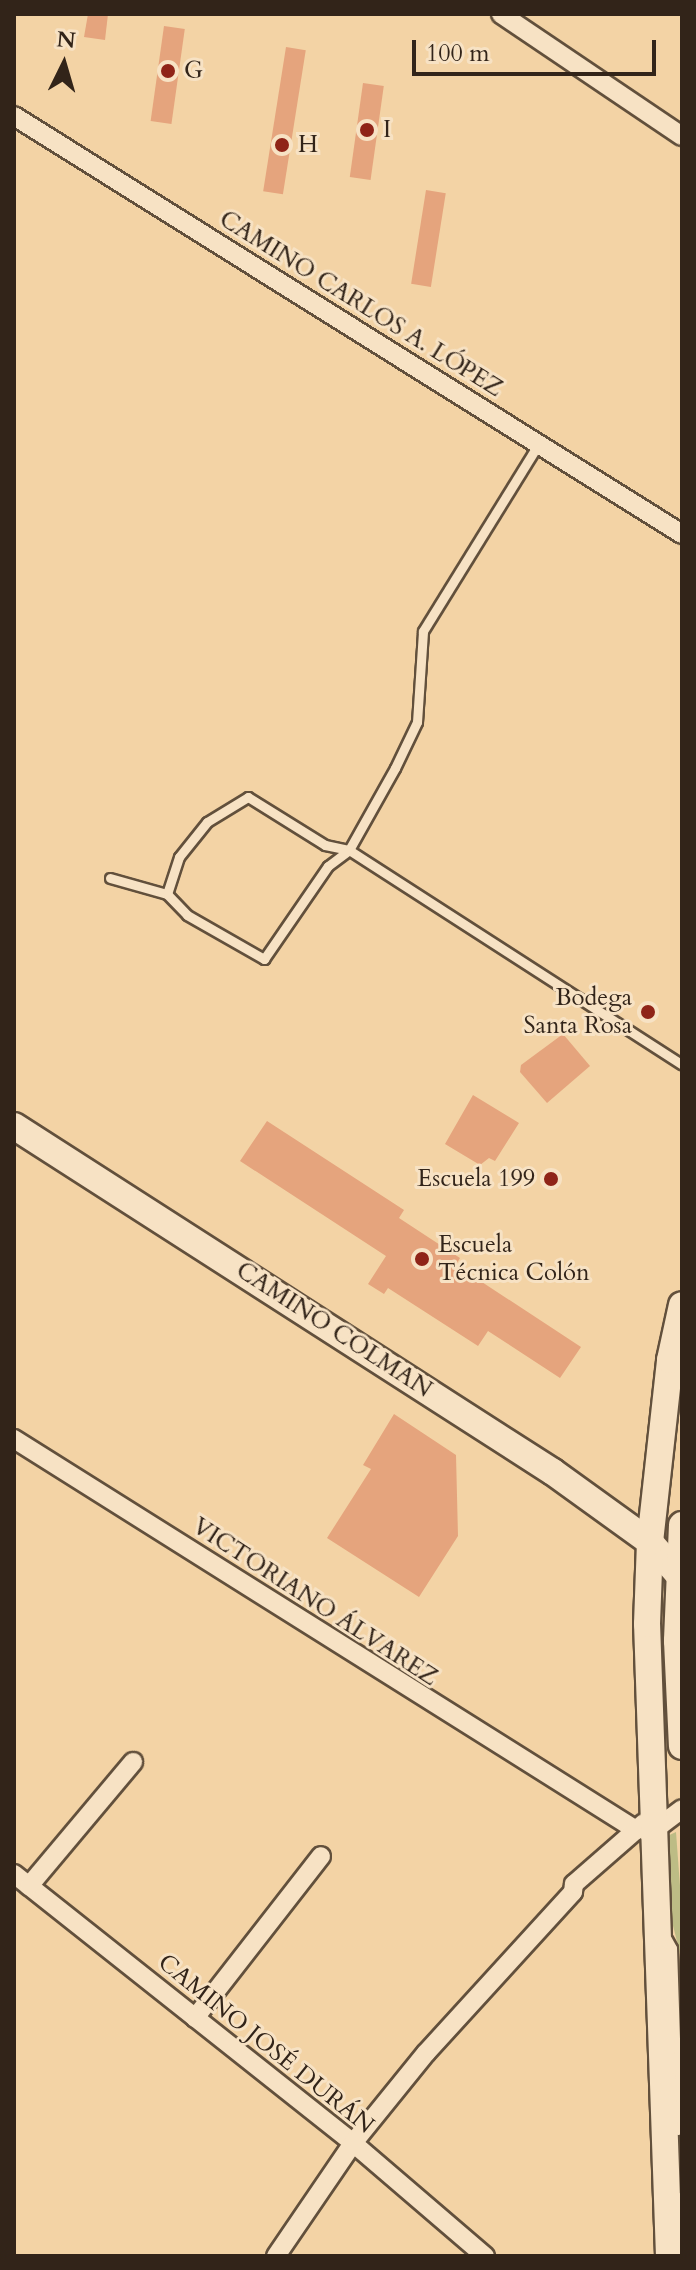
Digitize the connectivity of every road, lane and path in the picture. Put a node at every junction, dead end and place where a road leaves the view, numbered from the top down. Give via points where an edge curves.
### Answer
1 (501, 14) edge
2 (14, 116) edge
3 (682, 136) edge
4 (538, 445) junction
5 (682, 534) edge
6 (349, 850) junction
7 (110, 878) dead end
8 (167, 894) junction
9 (682, 1065) edge
10 (14, 1126) edge
11 (682, 1305) edge
12 (665, 1400) junction
13 (14, 1439) edge
14 (656, 1490) junction
15 (605, 1509) junction
16 (670, 1538) edge
17 (672, 1597) edge
18 (680, 1637) edge
19 (682, 1746) edge
20 (682, 1757) edge
21 (133, 1762) dead end
22 (589, 1806) junction
23 (682, 1809) edge
24 (647, 1826) junction
25 (615, 1847) junction
26 (321, 1856) dead end
27 (21, 1880) edge
28 (573, 1892) junction
29 (657, 1922) junction
30 (195, 2018) junction
31 (353, 2143) junction
32 (682, 2239) edge
33 (276, 2256) edge
34 (485, 2256) edge
35 (669, 2256) edge

1 - 3 street
2 - 4 street, CAMINO CARLOS A. LÓPEZ
4 - 5 street, CAMINO CARLOS A. LÓPEZ
4 - 6 lane via 423,631 417,722
6 - 8 lane via 325,845 248,797 207,822 179,857
6 - 8 lane via 328,866 264,959 187,915
6 - 9 lane
7 - 8 lane
10 - 15 main road, CAMINO COLMAN
11 - 12 main road
12 - 14 main road
12 - 16 main road via 676,1433
13 - 22 street, VICTORIANO ÁLVAREZ
14 - 15 main road
14 - 16 main road
15 - 16 main road, CAMINO COLMAN
16 - 17 main road
16 - 17 main road
17 - 18 main road
17 - 20 main road via 666,1708
17 - 24 main road
18 - 19 main road
21 - 27 street
22 - 24 street, VICTORIANO ÁLVAREZ
22 - 25 street, VICTORIANO ÁLVAREZ via 613,1831
23 - 24 street
24 - 25 street
24 - 28 street via 580,1892
24 - 29 main road
25 - 28 street via 574,1884
26 - 30 street
27 - 30 street, CAMINO JOSÉ DURÁN
28 - 31 street via 426,2053
29 - 32 lane via 672,1948
29 - 35 main road
30 - 31 street, CAMINO JOSÉ DURÁN
31 - 33 street
31 - 34 street, CAMINO JOSÉ DURÁN

